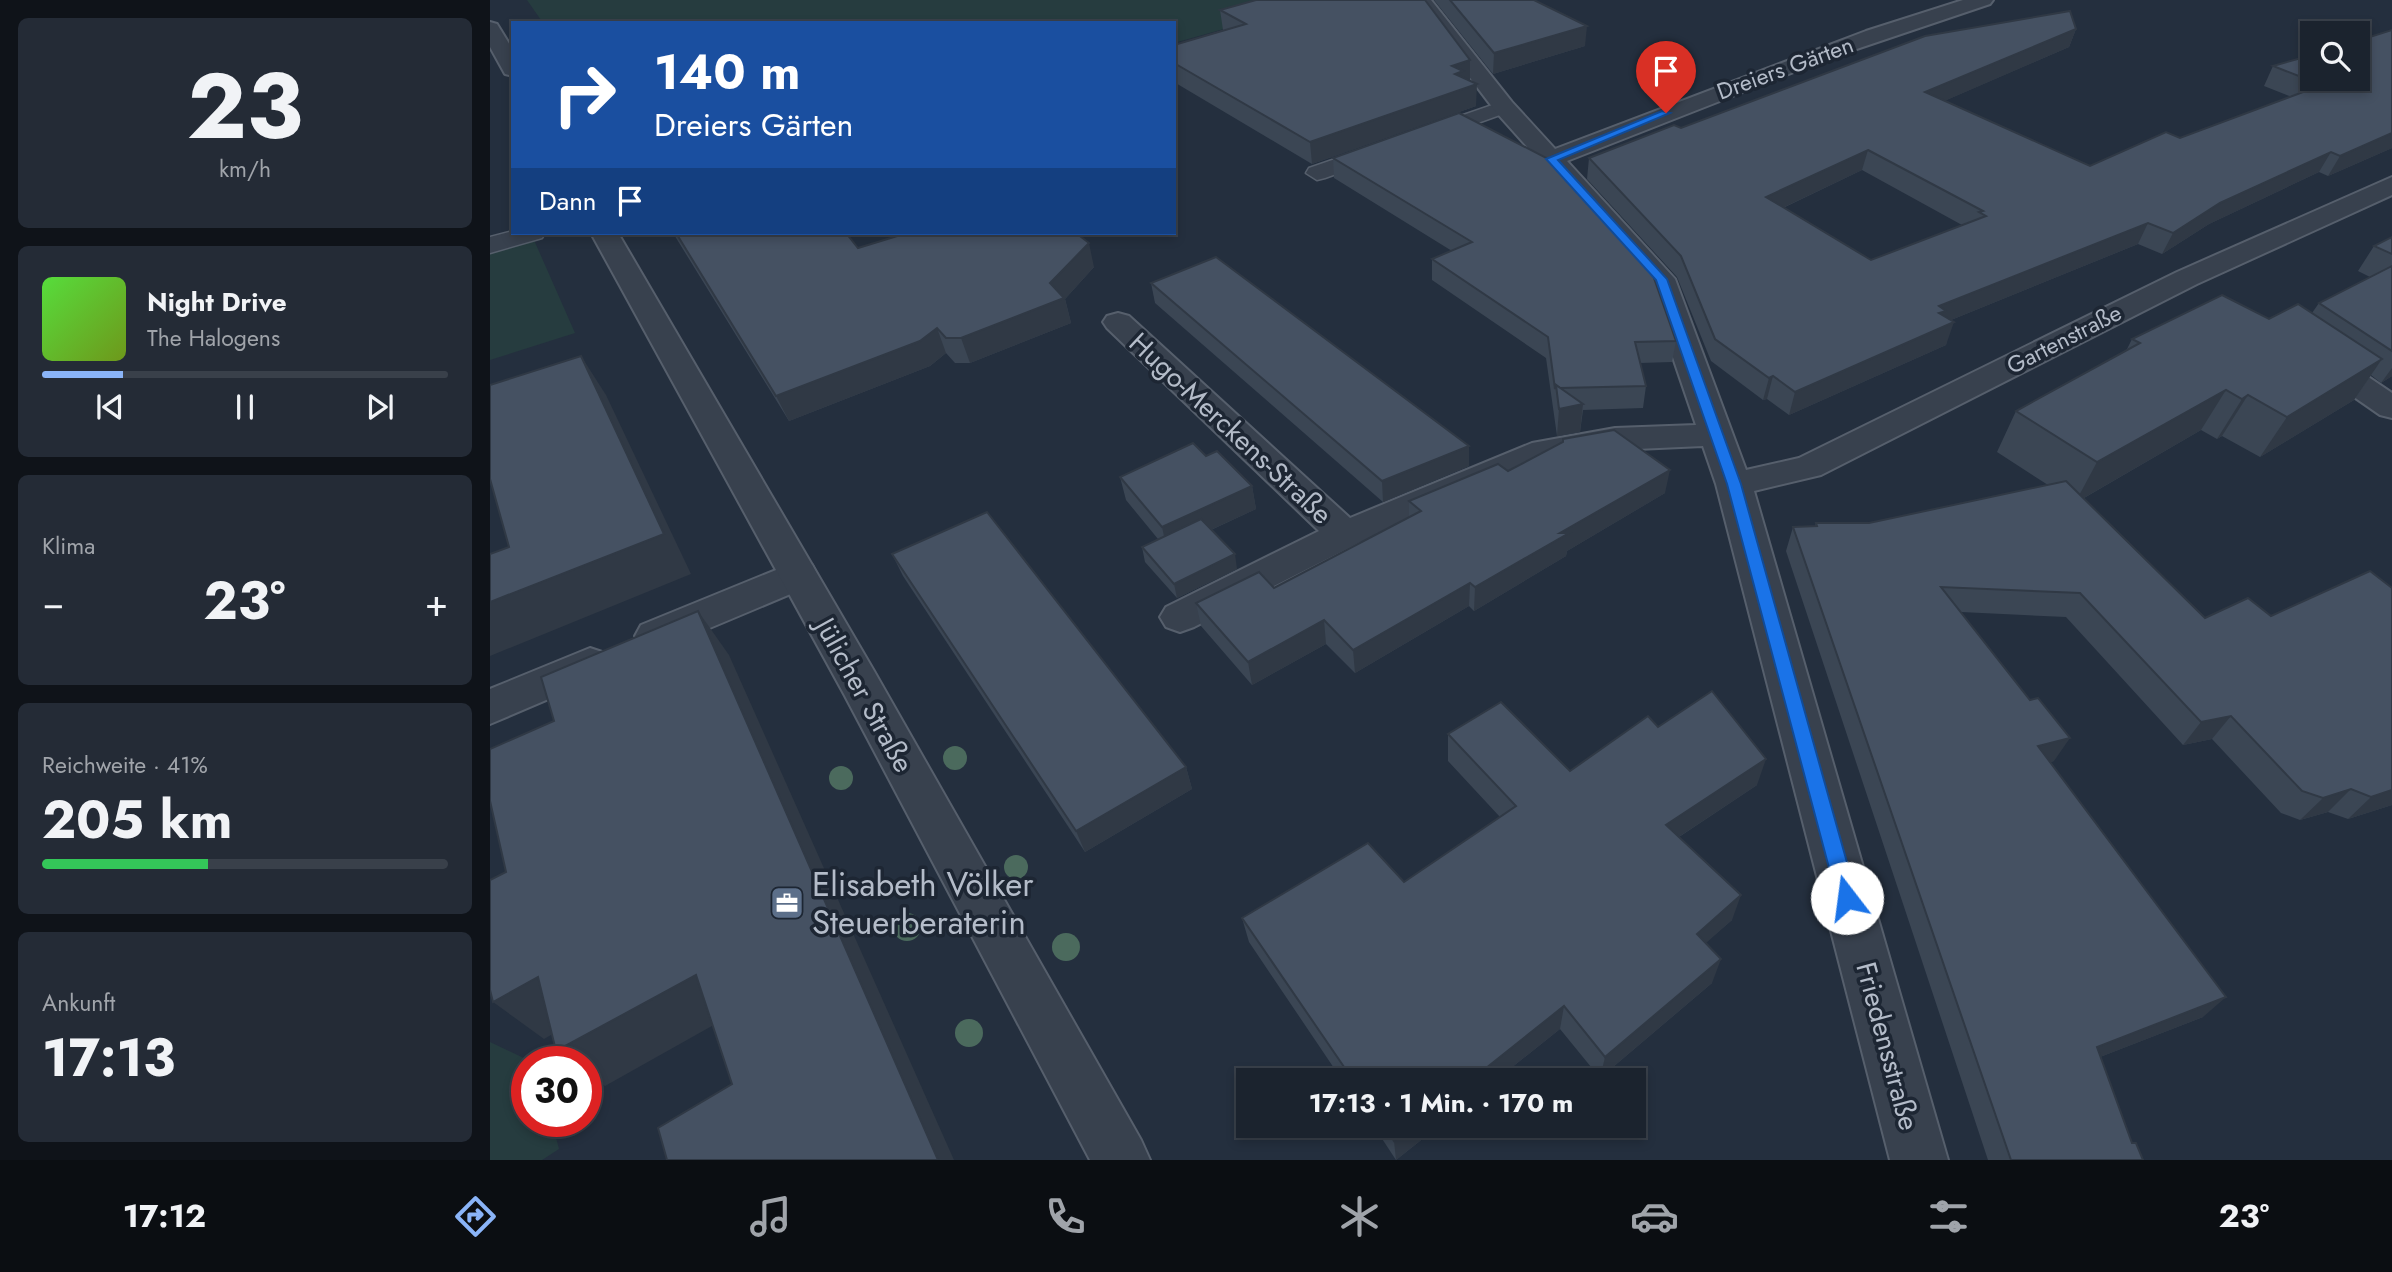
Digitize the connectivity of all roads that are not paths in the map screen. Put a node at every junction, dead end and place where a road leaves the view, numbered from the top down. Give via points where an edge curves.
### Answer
1 (1421, 0) edge
2 (1983, 0) edge
3 (490, 28) edge
4 (502, 60) edge
5 (1504, 107) junction
6 (1551, 159) junction
7 (1317, 173) dead end
8 (2392, 185) edge
9 (526, 235) edge
10 (605, 235) edge
11 (490, 245) edge
12 (1118, 322) dead end
13 (2297, 343) edge
14 (2392, 408) edge
15 (1718, 435) junction
16 (1734, 484) junction
17 (1345, 534) junction
18 (798, 575) junction
19 (1180, 617) dead end
20 (490, 707) edge
21 (1121, 1160) edge
22 (1919, 1160) edge

1 - 5 street, Friedensstraße
2 - 6 street, Dreiers Gärten via 1759,77
3 - 4 street
5 - 6 street, Friedensstraße
5 - 7 lane
6 - 15 street, Friedensstraße via 1661,279
8 - 16 street, Gartenstraße via 2187,278 1809,467
9 - 11 lane
10 - 18 street, Jülicher Straße
12 - 17 street, Hugo-Merckens-Straße
13 - 14 street
15 - 16 street, Friedensstraße
15 - 17 street, Hugo-Merckens-Straße via 1615,439 1544,451
16 - 22 street, Friedensstraße
17 - 19 street, Hugo-Merckens-Straße
18 - 20 street
18 - 21 street, Jülicher Straße

